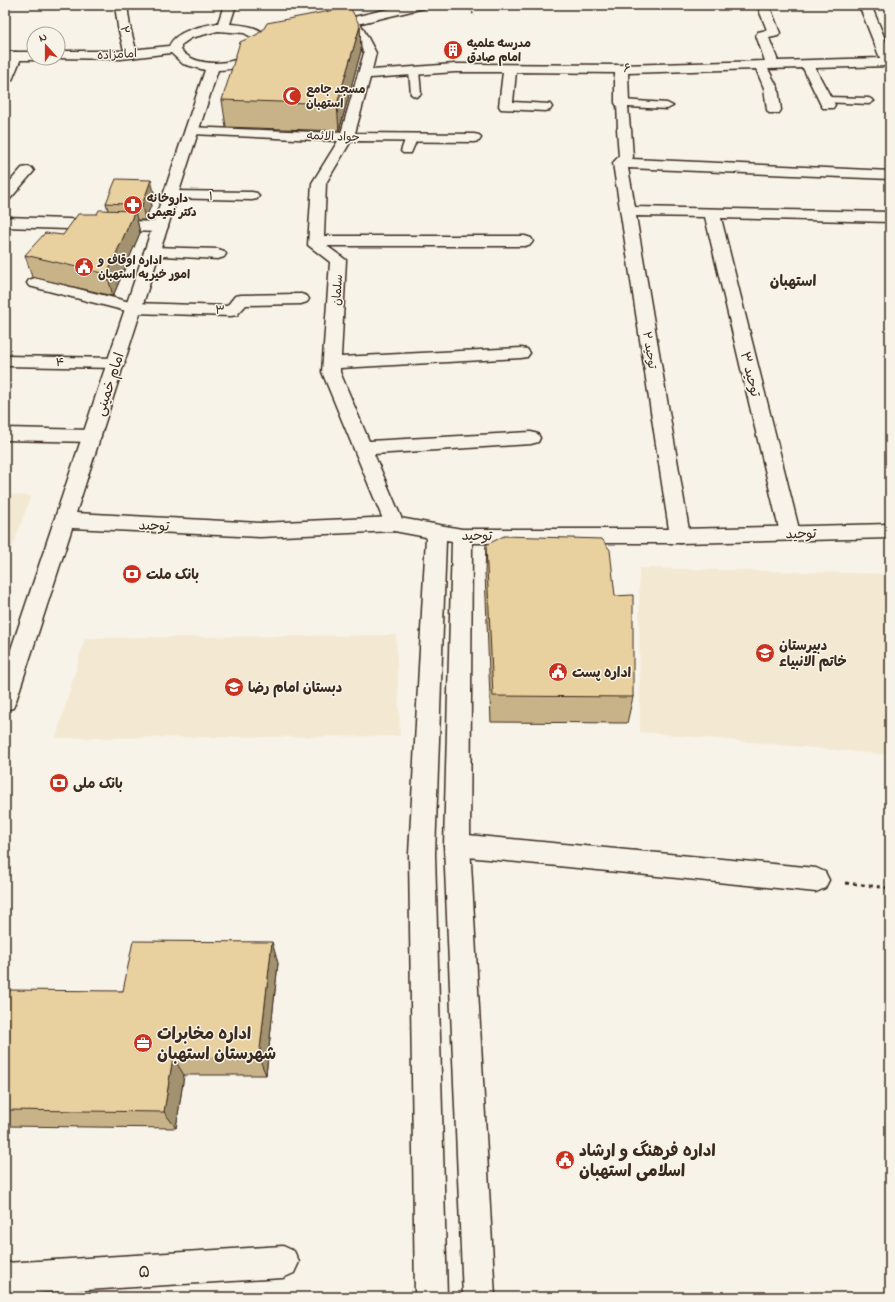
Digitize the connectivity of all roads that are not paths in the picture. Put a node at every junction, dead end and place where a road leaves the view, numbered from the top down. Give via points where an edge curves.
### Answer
1 (122, 5) edge
2 (230, 5) edge
3 (420, 5) edge
4 (865, 5) edge
5 (765, 10) dead end
6 (353, 21) junction
7 (222, 27) junction
8 (318, 29) edge
9 (277, 36) edge
10 (263, 39) junction
11 (176, 49) junction
12 (131, 54) junction
13 (66, 55) edge
14 (10, 56) edge
15 (26, 56) edge
16 (889, 62) edge
17 (807, 64) junction
18 (767, 65) junction
19 (212, 66) junction
20 (621, 68) junction
21 (510, 69) junction
22 (414, 71) junction
23 (364, 74) junction
24 (5, 80) edge
25 (416, 94) dead end
26 (869, 101) dead end
27 (827, 102) joint
28 (622, 103) junction
29 (667, 106) dead end
30 (546, 107) dead end
31 (774, 110) dead end
32 (624, 129) joint
33 (192, 130) junction
34 (347, 137) junction
35 (412, 137) junction
36 (474, 138) dead end
37 (407, 151) dead end
38 (620, 164) junction
39 (28, 171) dead end
40 (890, 175) edge
41 (170, 195) junction
42 (5, 196) edge
43 (252, 196) dead end
44 (628, 211) junction
45 (712, 214) junction
46 (890, 217) edge
47 (5, 222) edge
48 (160, 227) junction
49 (317, 241) junction
50 (525, 241) dead end
51 (152, 252) junction
52 (218, 254) dead end
53 (35, 284) dead end
54 (301, 299) dead end
55 (134, 308) junction
56 (521, 353) dead end
57 (5, 361) edge
58 (332, 363) junction
59 (116, 364) junction
60 (5, 434) edge
61 (92, 436) junction
62 (531, 438) dead end
63 (363, 448) junction
64 (64, 520) junction
65 (394, 524) junction
66 (890, 531) edge
67 (436, 533) junction
68 (790, 533) junction
69 (462, 536) junction
70 (680, 536) junction
71 (9, 676) edge
72 (5, 701) edge
73 (423, 845) junction
74 (457, 845) junction
75 (816, 880) road end
76 (283, 1262) dead end
77 (5, 1279) edge
78 (431, 1297) edge
79 (479, 1297) edge

1 - 12 street, ۲ via 124,27
2 - 7 street
3 - 6 street
4 - 16 street
5 - 18 street via 774,33 762,35
6 - 8 street
6 - 23 street via 370,53
7 - 10 street via 246,29 257,33
7 - 11 street via 190,33 181,38
9 - 10 street
10 - 19 street via 264,46 253,58
11 - 12 street, امامزاده
11 - 19 street via 179,57 187,62
12 - 13 street, امامزاده
14 - 15 street
14 - 24 street
16 - 17 street, ۶
17 - 18 street, ۶
17 - 27 street
18 - 20 street, ۶
18 - 31 street
19 - 33 street, امام خمینی
20 - 21 street, ۶
20 - 28 street
21 - 22 street, ۶ via 455,68
21 - 30 street via 506,106
22 - 23 street, ۶
22 - 25 lane
23 - 34 street
26 - 27 lane
28 - 29 lane
28 - 32 lane
32 - 38 street via 626,157
33 - 34 street, جواد الائمه
33 - 41 street, امام خمینی
34 - 35 street, جواد الائمه
34 - 49 street via 319,183
35 - 36 street, جواد الائمه
35 - 37 lane
38 - 40 street
38 - 44 street, توحید ۲
39 - 42 street
41 - 43 street, ۱
41 - 48 street, امام خمینی
44 - 45 street
44 - 70 street, توحید ۲
45 - 46 street
45 - 68 street, توحید ۳
47 - 48 street
48 - 51 street, امام خمینی
49 - 50 street
49 - 58 street, سلمان via 316,245 338,260
51 - 52 street
51 - 55 street, امام خمینی
53 - 55 street, ۳
54 - 55 street, ۳ via 242,300 231,311
55 - 59 street, امام خمینی
56 - 58 street
57 - 59 street, ۴
58 - 63 street, سلمان via 332,372
59 - 61 street, امام خمینی
60 - 61 street
61 - 64 street, امام خمینی
62 - 63 street
63 - 65 street, سلمان
64 - 65 street, توحید via 260,530
64 - 71 street, امام خمینی
65 - 67 street, توحید
66 - 68 street, توحید
67 - 69 street, توحید
67 - 73 street
68 - 70 street, توحید
69 - 70 street, توحید
69 - 74 street
71 - 72 street, امام خمینی
73 - 74 street
73 - 78 street
74 - 75 street
74 - 79 street
76 - 77 street, ۵

